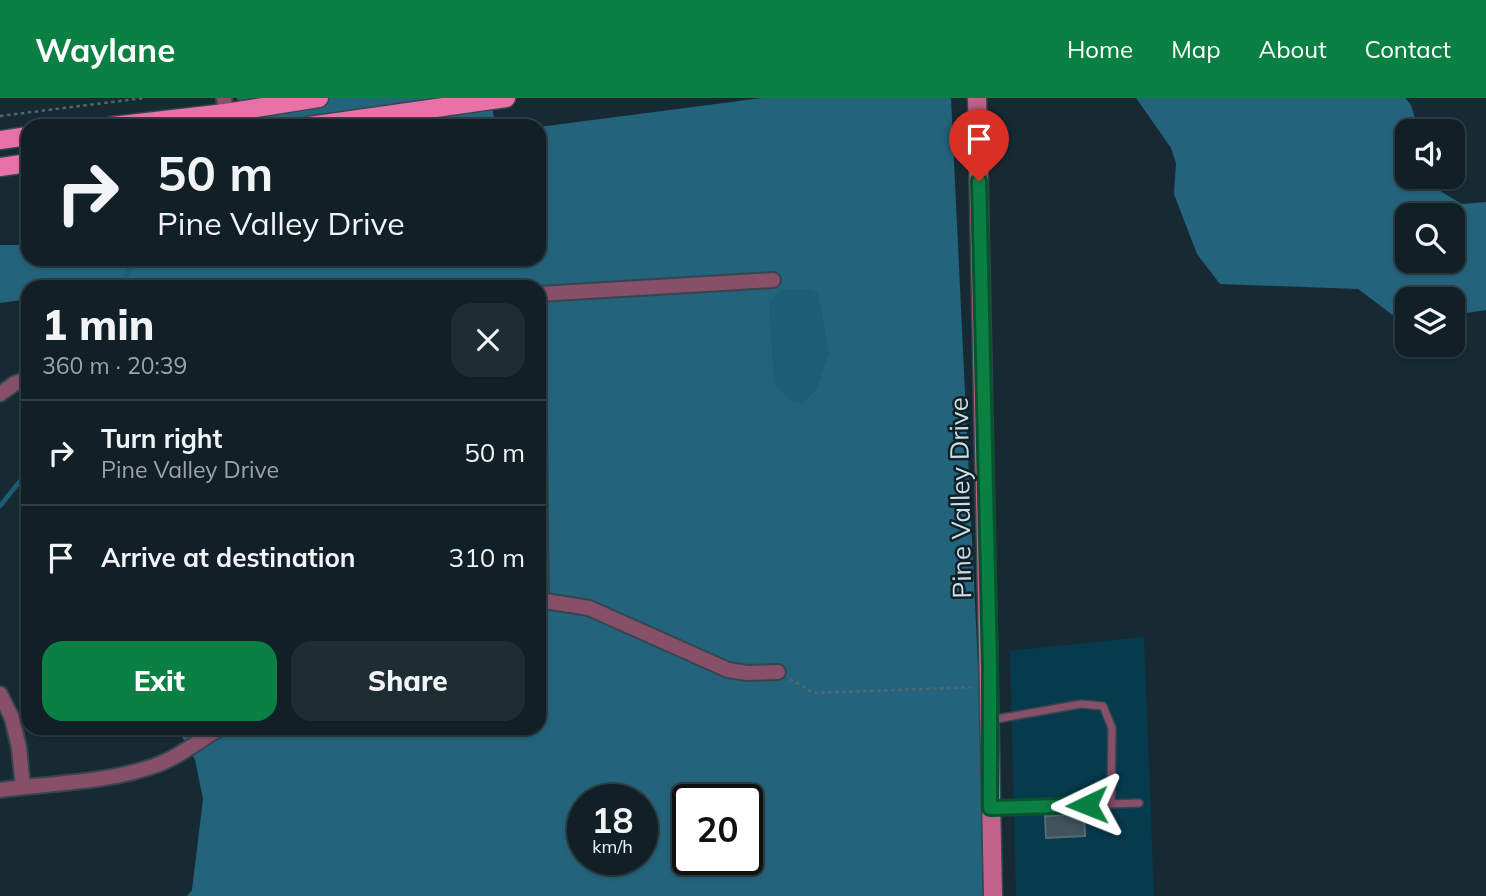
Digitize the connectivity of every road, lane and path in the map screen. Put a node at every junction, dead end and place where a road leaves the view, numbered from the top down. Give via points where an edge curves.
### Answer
1 (144, 98) edge
2 (320, 98) edge
3 (506, 98) edge
4 (977, 98) edge
5 (225, 112) edge
6 (0, 116) edge
7 (168, 119) edge
8 (358, 119) edge
9 (21, 137) edge
10 (0, 140) edge
11 (21, 164) edge
12 (0, 166) edge
13 (773, 280) dead end
14 (546, 293) edge
15 (21, 381) edge
16 (0, 394) edge
17 (546, 601) edge
18 (778, 672) joint
19 (989, 687) junction
20 (0, 694) edge
21 (989, 720) junction
22 (208, 735) edge
23 (23, 787) junction
24 (0, 790) edge
25 (1139, 803) dead end
26 (1111, 804) junction
27 (990, 808) junction
28 (993, 896) edge

1 - 6 path
2 - 5 main road
3 - 8 main road
4 - 19 street, Pine Valley Drive
5 - 7 main road
9 - 10 main road
11 - 12 main road
13 - 14 street
15 - 16 street
17 - 18 street via 589,608 728,670
18 - 19 path via 814,693
19 - 21 street, Pine Valley Drive
20 - 23 street via 12,718
21 - 26 lane via 1082,704 1102,706 1112,728
21 - 27 street, Pine Valley Drive
22 - 23 street via 157,765 125,774
23 - 24 street
25 - 26 lane
26 - 27 lane
27 - 28 street, Pine Valley Drive

